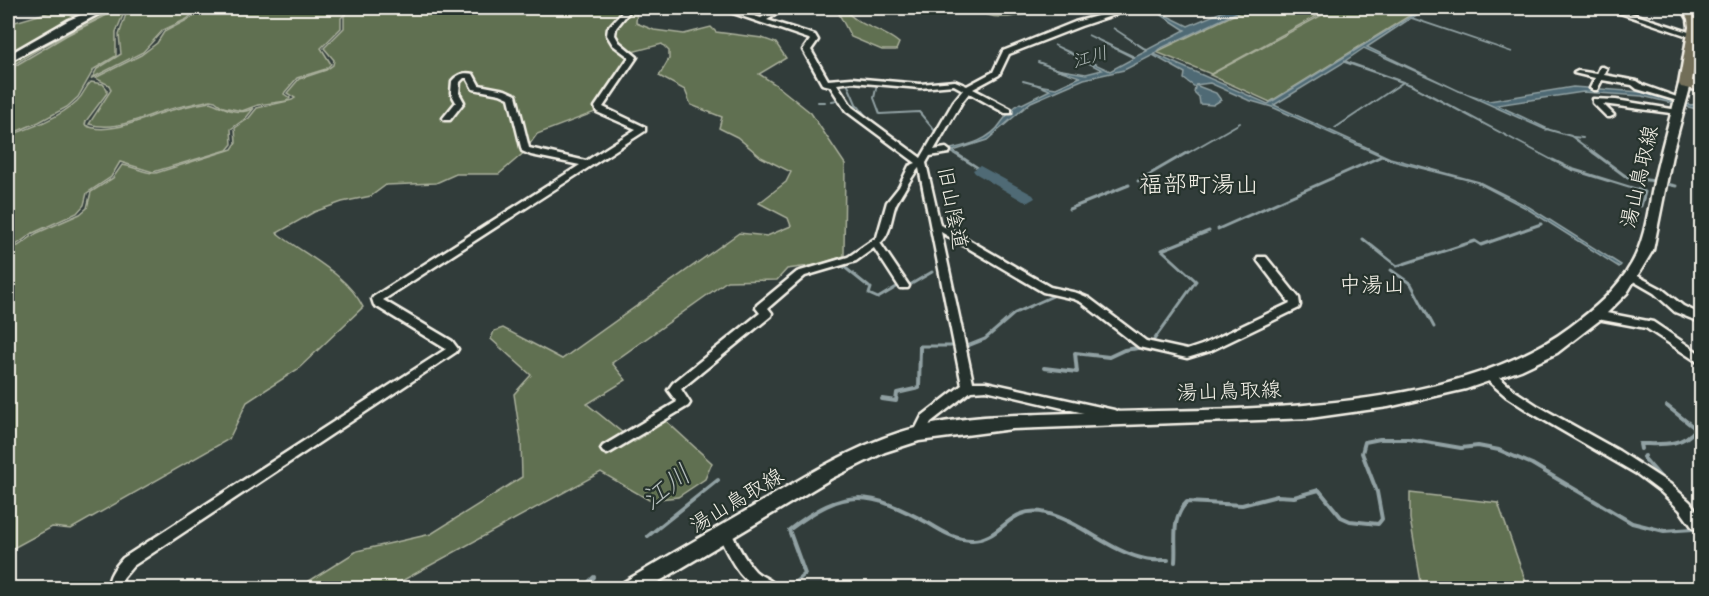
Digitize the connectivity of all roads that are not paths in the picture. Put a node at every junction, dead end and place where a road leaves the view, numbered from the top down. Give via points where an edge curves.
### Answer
1 (105, 8) edge
2 (630, 8) edge
3 (722, 8) edge
4 (783, 8) edge
5 (1122, 8) edge
6 (1608, 8) edge
7 (1687, 8) edge
8 (1698, 8) edge
9 (1701, 16) edge
10 (763, 20) junction
11 (1694, 35) junction
12 (8, 59) edge
13 (1603, 69) dead end
14 (1578, 73) dead end
15 (1599, 78) junction
16 (831, 83) junction
17 (1701, 87) edge
18 (1594, 88) dead end
19 (968, 89) junction
20 (1681, 99) junction
21 (1008, 111) dead end
22 (1610, 115) dead end
23 (447, 118) dead end
24 (946, 151) dead end
25 (924, 158) junction
26 (590, 164) junction
27 (936, 227) junction
28 (875, 243) junction
29 (1262, 259) dead end
30 (1632, 276) junction
31 (904, 286) dead end
32 (1596, 315) junction
33 (1701, 319) edge
34 (1701, 361) edge
35 (1489, 375) junction
36 (968, 387) junction
37 (1126, 418) junction
38 (919, 434) junction
39 (607, 449) dead end
40 (1698, 524) dead end
41 (725, 534) junction
42 (115, 588) edge
43 (631, 588) edge
44 (771, 588) edge

1 - 12 main road
2 - 26 street via 612,28 611,35 633,57 599,107 642,129
3 - 10 street
4 - 10 street
5 - 19 street, 旧山陰道 via 1013,49 1002,58 996,73
6 - 11 street
7 - 11 main road via 1694,19
8 - 9 highway
10 - 16 street via 812,37 807,50 825,82
11 - 20 main road
13 - 15 street
14 - 15 street
15 - 18 street
15 - 20 street via 1634,83
16 - 19 street via 951,83
16 - 25 street via 849,109
17 - 20 main road
19 - 21 street
19 - 25 street, 旧山陰道
20 - 22 street via 1596,101
20 - 30 main road, 湯山鳥取線 via 1646,250
23 - 26 street via 460,102 455,93 456,81 470,76 476,87 513,97 525,148
24 - 25 street
25 - 27 street, 旧山陰道
25 - 28 street via 912,168 892,202 882,235
26 - 42 street via 377,299 448,344 452,349 448,353 128,562 119,572
27 - 29 street via 1047,290 1085,300 1143,344 1187,354 1295,305
27 - 36 street, 旧山陰道
28 - 31 street
28 - 39 street via 852,259 801,274 761,308 767,313 677,386 674,390 684,403
30 - 32 main road, 湯山鳥取線
30 - 33 street via 1679,309
32 - 34 street via 1649,325
32 - 35 main road, 湯山鳥取線 via 1551,349
35 - 37 main road, 湯山鳥取線 via 1388,401 1310,412
35 - 40 street via 1514,396 1660,483 1688,507
36 - 37 street via 986,386
36 - 38 street via 926,419
37 - 38 main road, 湯山鳥取線 via 989,423
38 - 41 main road, 湯山鳥取線 via 847,463
41 - 43 main road, 湯山鳥取線
41 - 44 street via 751,576

